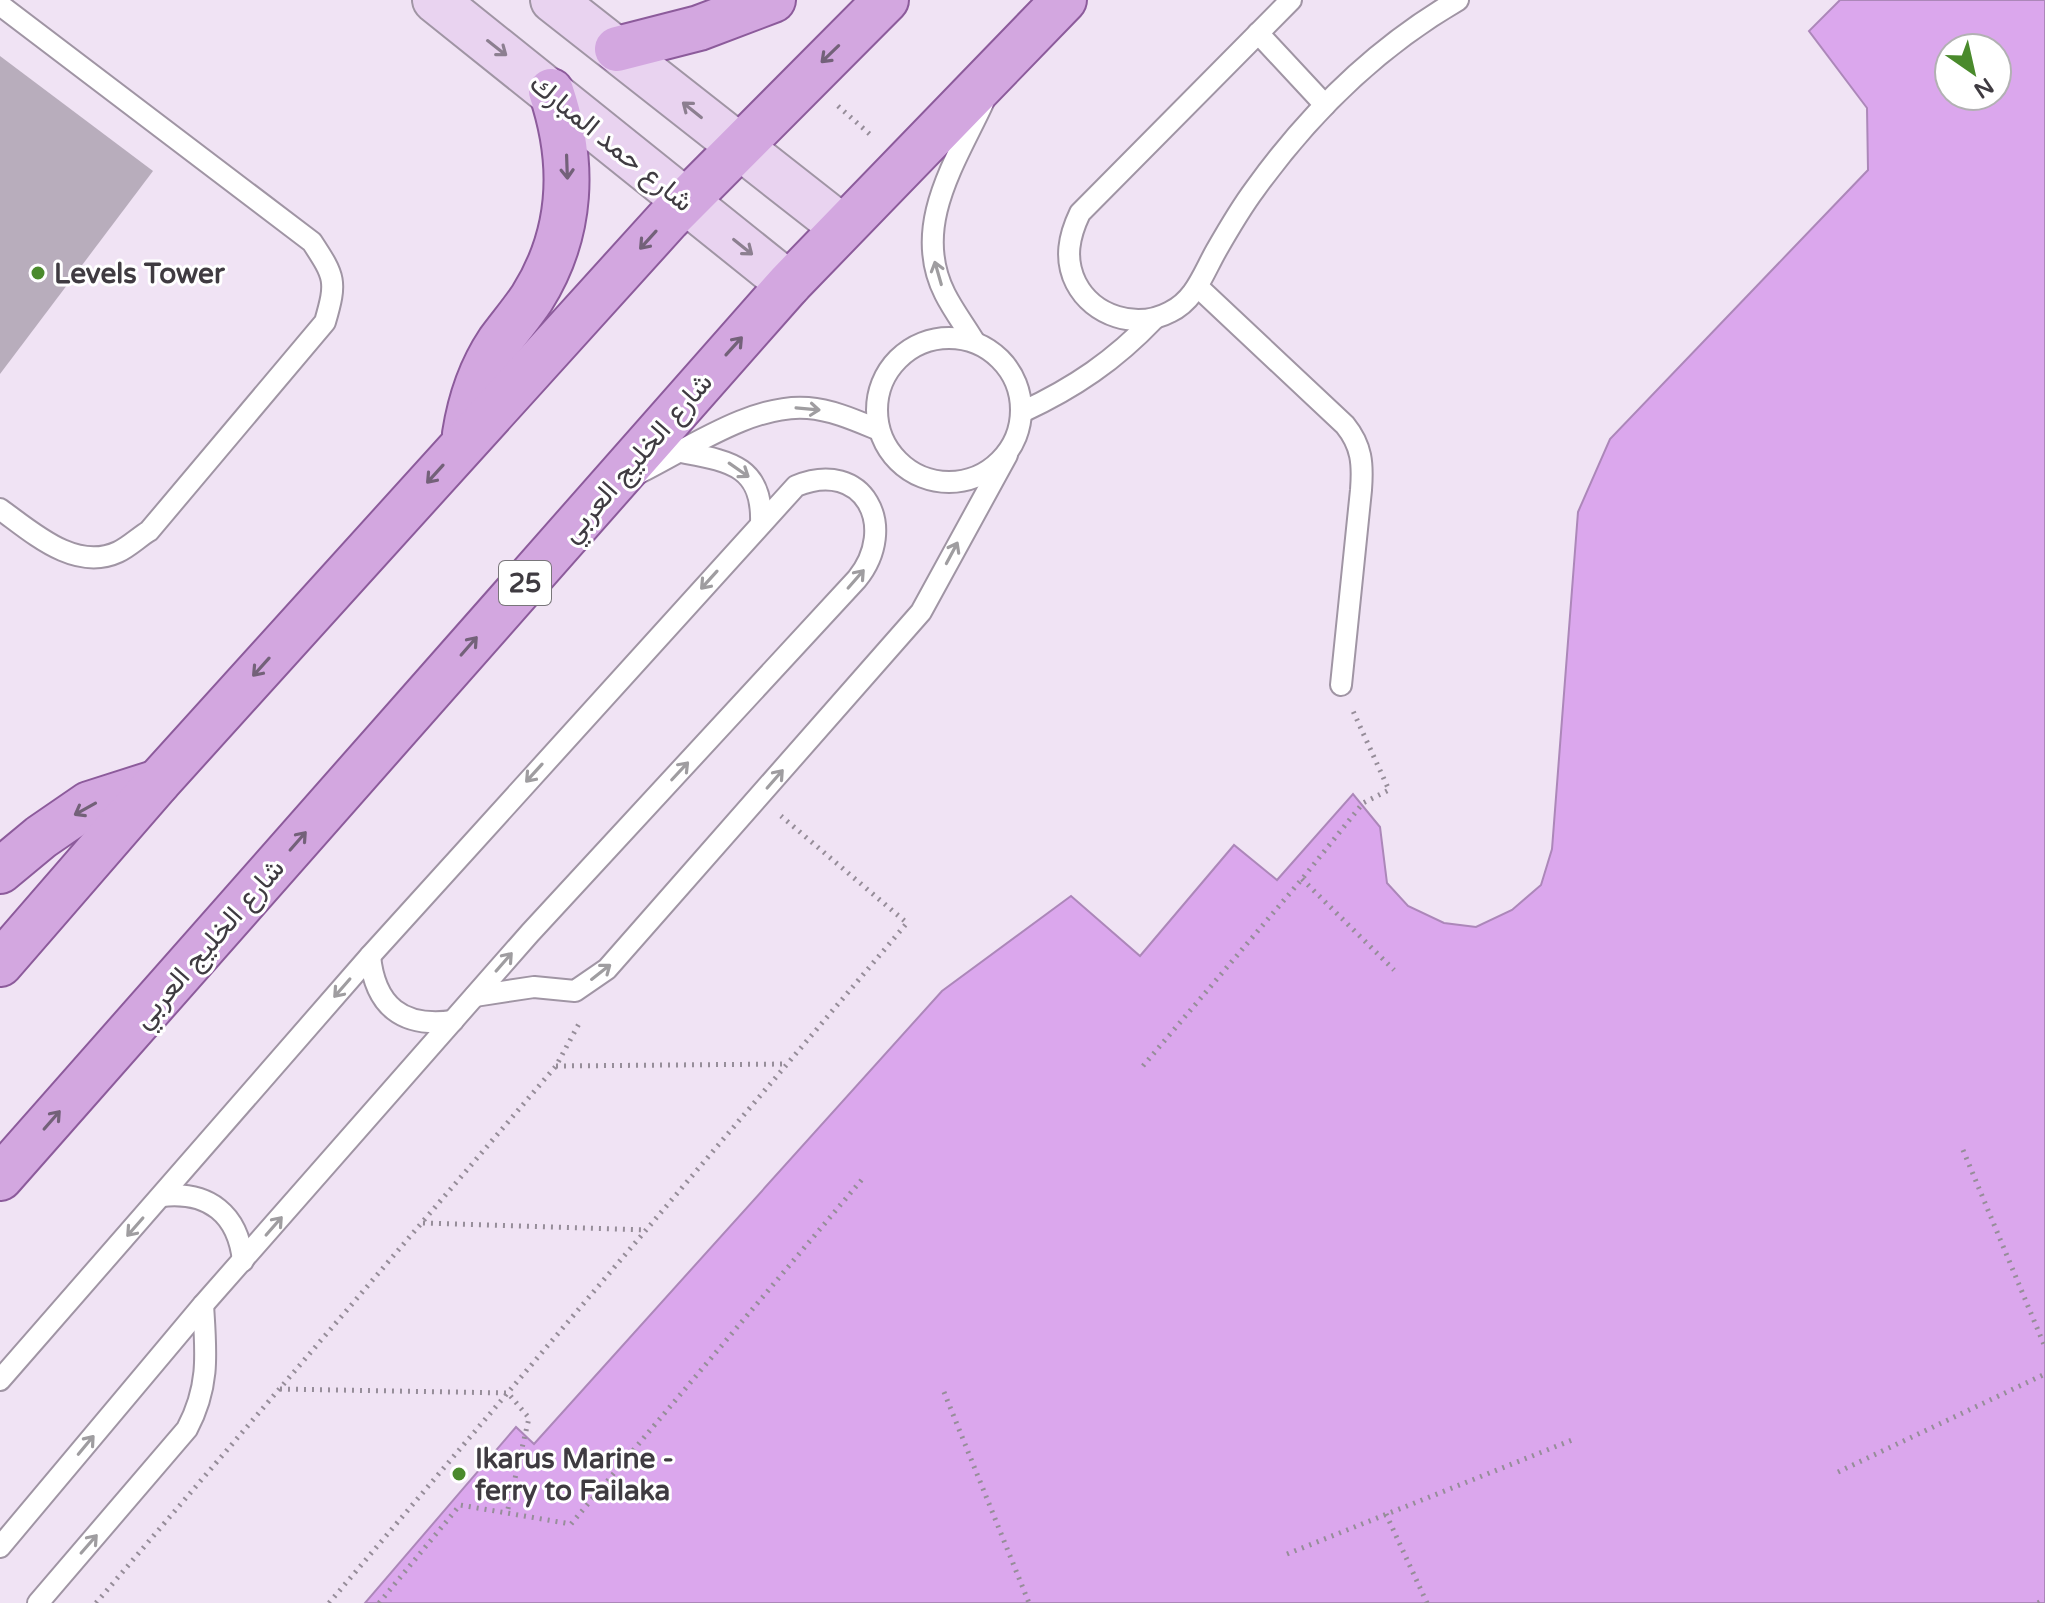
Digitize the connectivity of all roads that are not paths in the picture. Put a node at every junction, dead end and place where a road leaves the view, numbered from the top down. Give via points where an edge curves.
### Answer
1 (435, 0) edge
2 (553, 0) edge
3 (773, 0) edge
4 (886, 0) edge
5 (1064, 0) edge
6 (1291, 0) edge
7 (1458, 0) edge
8 (0, 5) edge
9 (1258, 33) junction
10 (617, 49) junction
11 (1000, 64) junction
12 (551, 91) junction
13 (1325, 105) junction
14 (738, 147) junction
15 (685, 201) junction
16 (842, 227) junction
17 (789, 284) junction
18 (1198, 287) junction
19 (1154, 319) junction
20 (974, 341) junction
21 (1022, 412) junction
22 (879, 430) junction
23 (464, 442) junction
24 (681, 452) junction
25 (1007, 455) junction
26 (608, 488) junction
27 (0, 509) edge
28 (761, 523) junction
29 (1341, 685) road end
30 (158, 782) junction
31 (0, 871) edge
32 (370, 956) junction
33 (0, 964) edge
34 (475, 996) junction
35 (453, 1021) junction
36 (0, 1178) edge
37 (162, 1196) junction
38 (243, 1261) junction
39 (203, 1305) junction
40 (0, 1380) edge
41 (0, 1547) edge
42 (38, 1603) edge

1 -> 12 main road, شارع حمد المبارك
2 - 10 main road
3 - 10 main road via 699,28
4 -> 14 main road
5 - 11 main road, شارع الخليج العربي / 25
6 - 9 lane
7 - 13 lane via 1402,37
8 - 27 lane via 312,242 330,269 334,291 325,322 149,531 116,553 89,558 51,546
9 - 13 lane
9 - 19 lane via 1092,199 1072,229 1070,266 1087,298 1118,318
14 -> 10 main road
11 - 16 main road, شارع الخليج العربي / 25
20 -> 11 lane via 936,272 933,220
12 - 15 main road, شارع حمد المبارك
12 -> 23 main road via 567,150 566,212 547,271 485,368
13 - 18 lane via 1254,190
14 - 15 main road
14 - 16 main road
15 -> 17 main road, شارع حمد المبارك
15 -> 23 main road
16 - 17 main road, شارع الخليج العربي / 25
26 -> 17 main road, شارع الخليج العربي / 25
18 - 19 lane via 1171,312
18 - 29 lane via 1345,425 1360,450 1361,490
19 - 21 lane via 1094,374
20 - 21 lane via 1010,369
20 - 22 lane via 929,340 892,365 876,408
21 - 25 lane
24 -> 22 lane via 765,411 833,413
22 - 25 lane via 888,451 904,467 936,481 970,480
23 -> 30 main road
24 - 26 lane
24 -> 28 lane via 740,467 760,495
34 -> 25 lane via 534,987 575,991 607,969 921,612
36 -> 26 main road, شارع الخليج العربي / 25
28 -> 32 lane
34 -> 28 lane via 857,579 877,532 866,498 851,484 823,478 796,486
30 -> 31 main road via 89,804
30 - 33 main road
32 - 35 lane via 380,996 394,1010 432,1024
32 -> 37 lane
34 - 35 lane
38 -> 35 lane
37 - 38 lane via 196,1197 212,1204 242,1244
37 -> 40 lane
38 - 39 lane
41 -> 39 lane
42 -> 39 lane via 187,1429 205,1382

